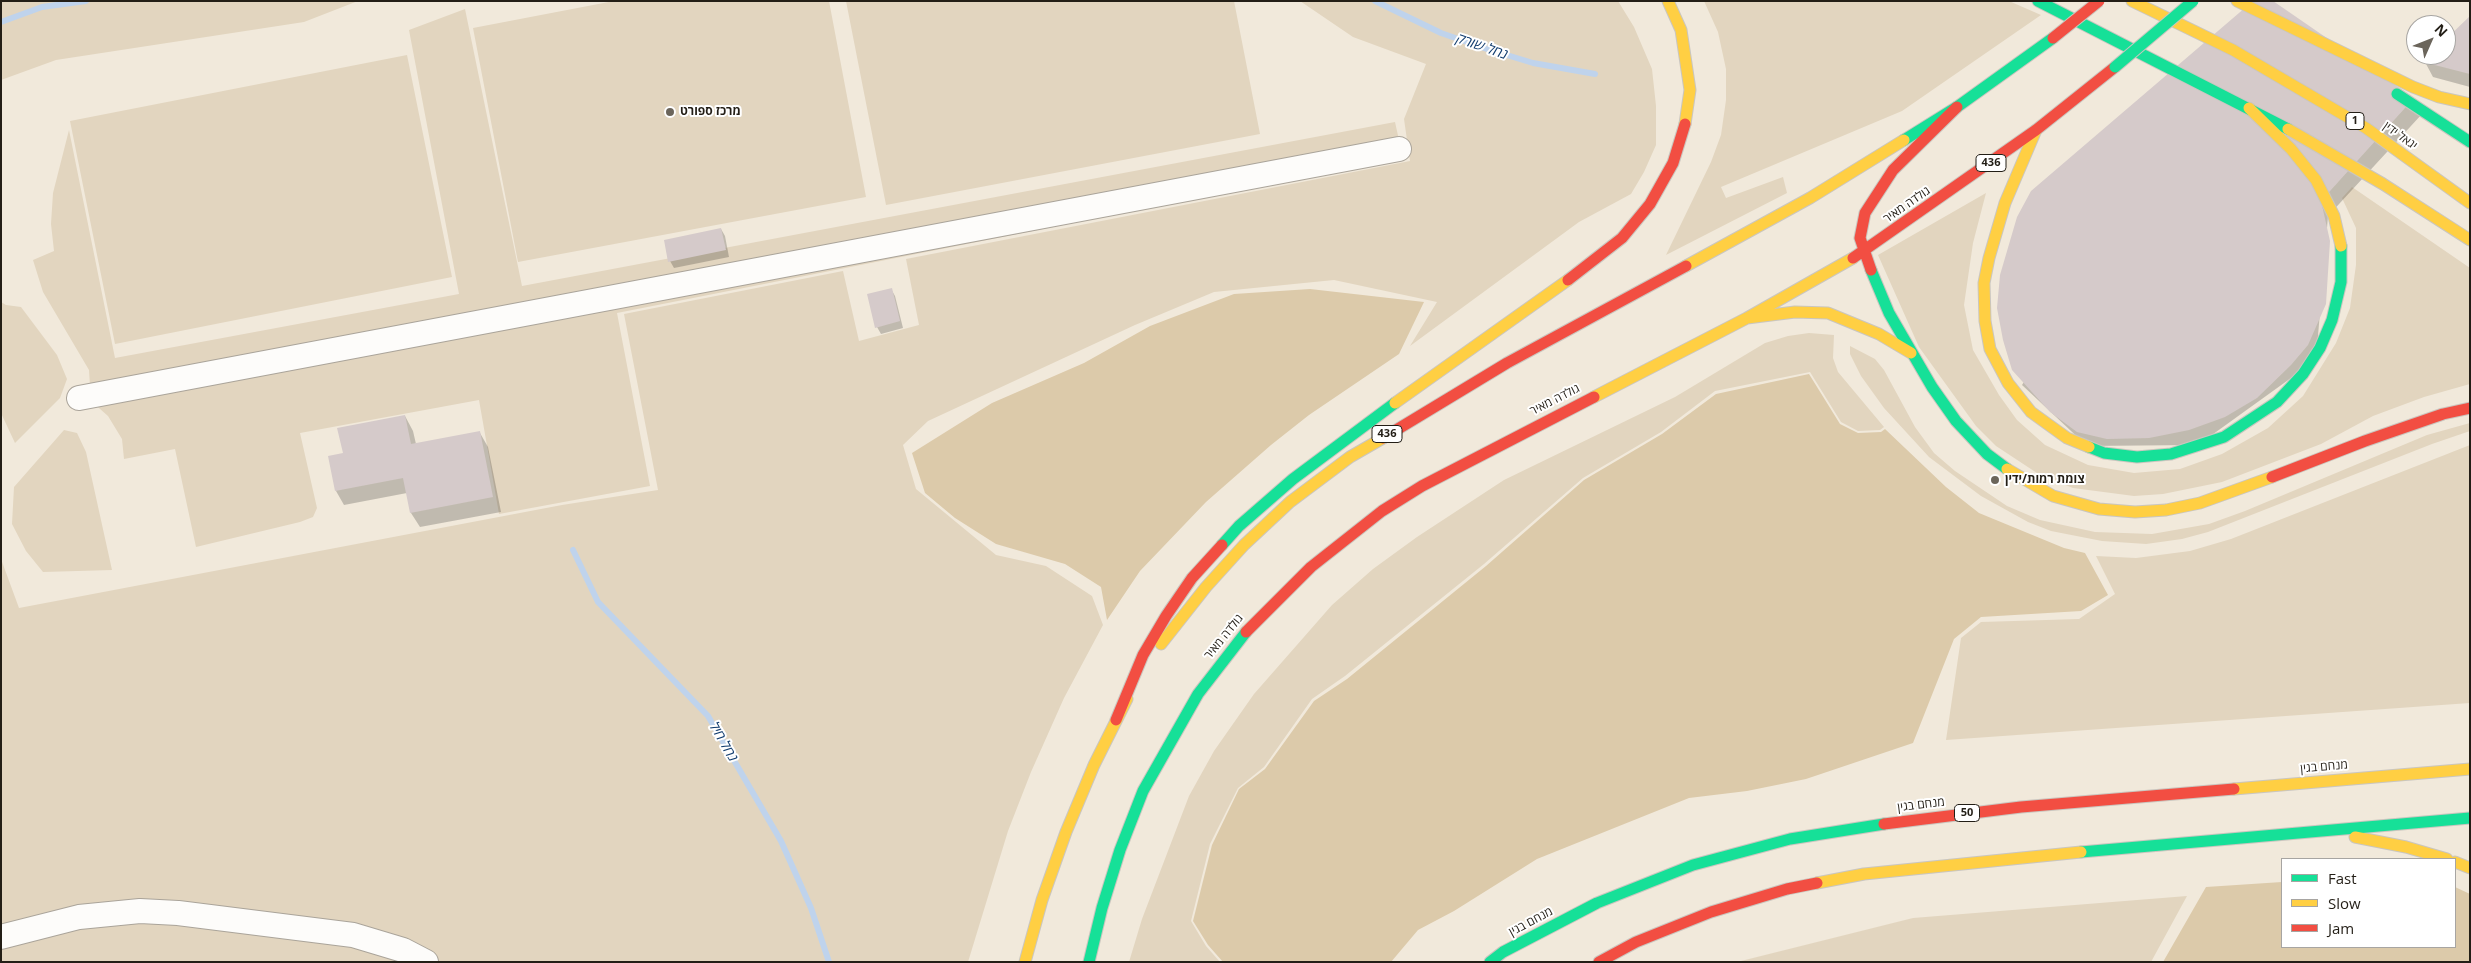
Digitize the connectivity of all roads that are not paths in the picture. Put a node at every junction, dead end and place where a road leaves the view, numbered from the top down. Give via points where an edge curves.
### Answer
1 (1668, 1) edge
2 (2038, 1) edge
3 (2099, 1) edge
4 (2132, 1) edge
5 (2193, 1) edge
6 (2237, 1) edge
7 (2262, 14) junction
8 (2470, 104) edge
9 (1957, 107) junction
10 (2248, 108) junction
11 (2036, 130) junction
12 (2470, 142) edge
13 (1399, 149) dead end
14 (2470, 203) edge
15 (2470, 240) edge
16 (1863, 252) junction
17 (1747, 318) junction
18 (1911, 353) junction
19 (79, 398) dead end
20 (2470, 408) edge
21 (1116, 720) junction
22 (2470, 769) edge
23 (2470, 818) edge
24 (2259, 836) junction
25 (2444, 858) edge
26 (2456, 862) edge
27 (2470, 868) edge
28 (1, 937) edge
29 (426, 962) edge
30 (1026, 962) edge
31 (1089, 962) edge
32 (1490, 962) edge
33 (1599, 962) edge

1 - 21 main road via 1681,30 1690,90 1685,127 1673,163 1650,204 1622,238 1585,268 1355,432 1293,479 1240,526 1192,578 1166,616 1144,655
2 - 10 main road
3 - 9 main road, 436, bridge
4 - 14 main road, יגאל ידין / 1 via 2233,50 2366,128
5 - 11 main road, גולדה מאיר / 436, bridge
6 - 7 main road
7 - 8 main road via 2413,87
7 - 12 main road via 2381,83
9 - 16 main road via 1893,170 1874,197 1861,228
9 - 21 main road, 436 via 1810,198 1516,359 1350,457 1290,502 1206,587 1166,637
10 - 11 main road via 2291,149 2316,180 2334,216 2341,247 2341,282 2332,320 2320,348 2303,374 2277,402 2224,437 2171,454 2137,457 2104,452 2067,438 2031,412 2008,383 1990,349 1984,321 1989,258 2004,203
10 - 15 main road via 2383,184
11 - 16 main road, גולדה מאיר / 436
13 - 19 street
16 - 17 main road, גולדה מאיר / 436
16 - 18 main road via 1889,313
17 - 18 main road via 1795,312 1828,314 1879,334
17 - 31 main road, גולדה מאיר / 436 via 1422,486 1375,516 1290,585 1220,663 1170,740 1143,791 1120,850
18 - 20 main road via 1956,421 1987,454 2021,479 2053,496 2099,509 2135,512 2200,503 2365,441
21 - 30 main road, 436 via 1066,832 1042,900
22 - 32 main road, מנחם בגין / 50 via 2021,807 1894,822 1790,839 1693,865 1597,903
23 - 24 main road
24 - 25 main road via 2312,833 2360,838
24 - 33 main road via 1967,862 1787,889 1711,912 1636,942
26 - 27 main road
28 - 29 street via 79,917 140,911 178,913 353,935 403,950

